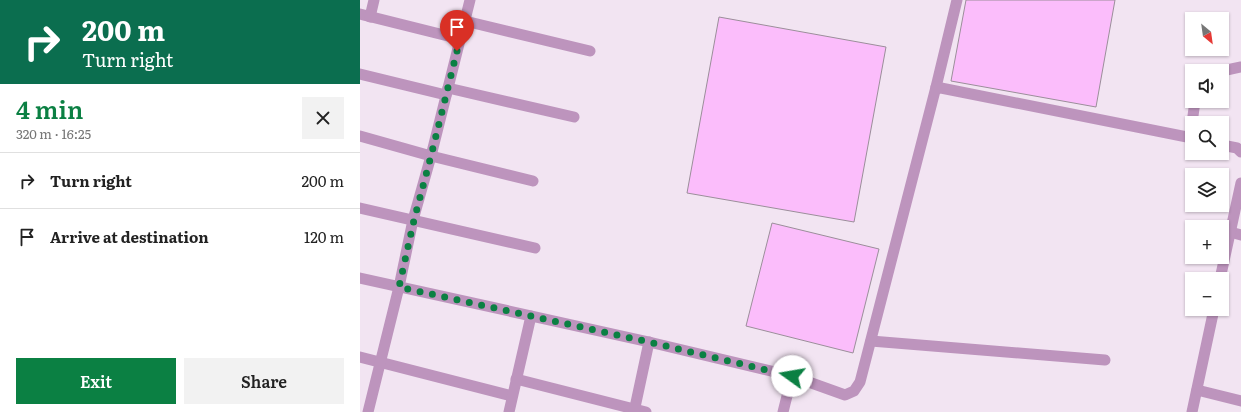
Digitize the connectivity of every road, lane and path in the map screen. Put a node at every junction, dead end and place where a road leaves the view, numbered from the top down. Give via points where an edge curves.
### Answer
1 (374, 0) edge
2 (470, 0) edge
3 (957, 0) edge
4 (365, 15) edge
5 (465, 21) junction
6 (460, 39) junction
7 (590, 51) dead end
8 (1241, 67) edge
9 (1229, 70) edge
10 (360, 74) edge
11 (936, 87) junction
12 (447, 92) junction
13 (574, 116) dead end
14 (360, 136) edge
15 (1185, 137) edge
16 (1229, 146) edge
17 (1241, 152) edge
18 (431, 156) junction
19 (533, 181) dead end
20 (1241, 182) edge
21 (360, 208) edge
22 (414, 220) junction
23 (1236, 233) edge
24 (535, 248) dead end
25 (1222, 272) edge
26 (360, 278) edge
27 (399, 287) junction
28 (531, 316) junction
29 (1213, 316) edge
30 (871, 341) junction
31 (649, 342) junction
32 (360, 357) edge
33 (1105, 360) dead end
34 (380, 362) junction
35 (792, 376) junction
36 (516, 379) junction
37 (1197, 390) junction
38 (512, 396) junction
39 (1241, 401) edge
40 (634, 411) edge
41 (368, 412) edge
42 (509, 412) edge
43 (646, 412) edge
44 (783, 412) edge
45 (1192, 412) edge

1 - 4 street
2 - 5 street
3 - 11 street
4 - 6 street
5 - 6 street
5 - 7 street
6 - 12 street
8 - 9 street
10 - 12 street
11 - 15 street
11 - 30 street
12 - 13 street
12 - 18 street
14 - 18 street
16 - 17 street
18 - 19 street
18 - 22 street
20 - 23 street
21 - 22 street
22 - 24 street
22 - 27 street
23 - 25 street
26 - 27 street
27 - 28 street
27 - 34 street
28 - 31 street
28 - 36 street
29 - 37 street
30 - 33 street
30 - 35 street via 860,382 854,391 845,395
31 - 35 street
31 - 40 street
32 - 34 street
34 - 38 street
34 - 41 street
35 - 44 street
36 - 38 street
36 - 40 street
37 - 39 street
37 - 45 street
38 - 42 street
40 - 43 street

